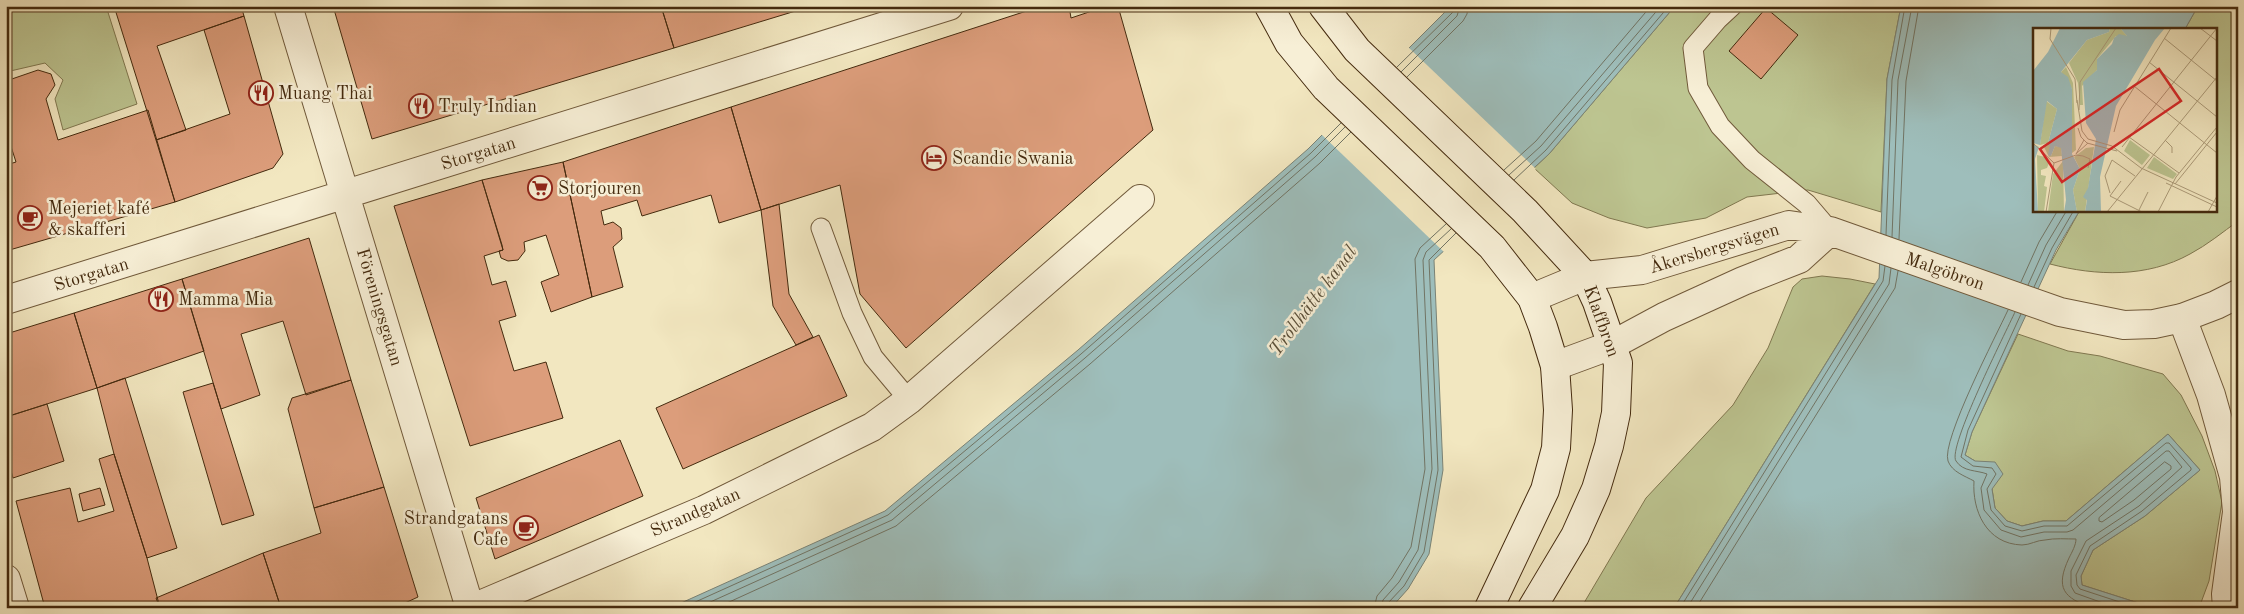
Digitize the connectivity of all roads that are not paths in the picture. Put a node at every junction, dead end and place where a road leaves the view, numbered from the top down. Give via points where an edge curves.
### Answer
1 (288, 6) edge
2 (949, 6) edge
3 (1269, 6) edge
4 (1323, 6) edge
5 (1732, 6) edge
6 (346, 194) junction
7 (1140, 199) dead end
8 (821, 228) dead end
9 (1830, 231) junction
10 (1585, 276) junction
11 (2238, 294) edge
12 (1532, 298) junction
13 (6, 300) edge
14 (2182, 318) junction
15 (1612, 345) junction
16 (1555, 366) junction
17 (910, 400) junction
18 (6, 579) edge
19 (15, 608) edge
20 (472, 608) edge
21 (1489, 608) edge
22 (1532, 608) edge
23 (2227, 608) edge

1 - 6 street, Föreningsgatan
2 - 6 street, Storgatan
3 - 12 street via 1290,42 1326,88 1492,247
4 - 10 street, Klaffbron via 1357,50 1525,211
5 - 9 lane via 1693,48 1698,88 1720,126 1752,160 1807,204
6 - 13 street, Storgatan
6 - 20 street, Föreningsgatan
7 - 17 street, Strandgatan
8 - 17 lane via 852,313 873,357
9 - 10 street, Åkersbergsvägen via 1790,226 1642,270
9 - 14 street, Malgöbron via 2060,312 2124,325 2154,324
9 - 15 street, Åkersbergsvägen via 1799,259 1664,317
10 - 12 street, Åkersbergsvägen
10 - 15 street, Klaffbron
11 - 14 street
12 - 16 street
14 - 23 street via 2211,394 2234,477 2237,512
15 - 16 street, Åkersbergsvägen
15 - 22 street, Klaffbron via 1618,363 1616,413 1610,446 1596,489 1575,536
16 - 21 street via 1556,448 1545,490
17 - 20 street, Strandgatan via 872,427 704,510
18 - 19 street

